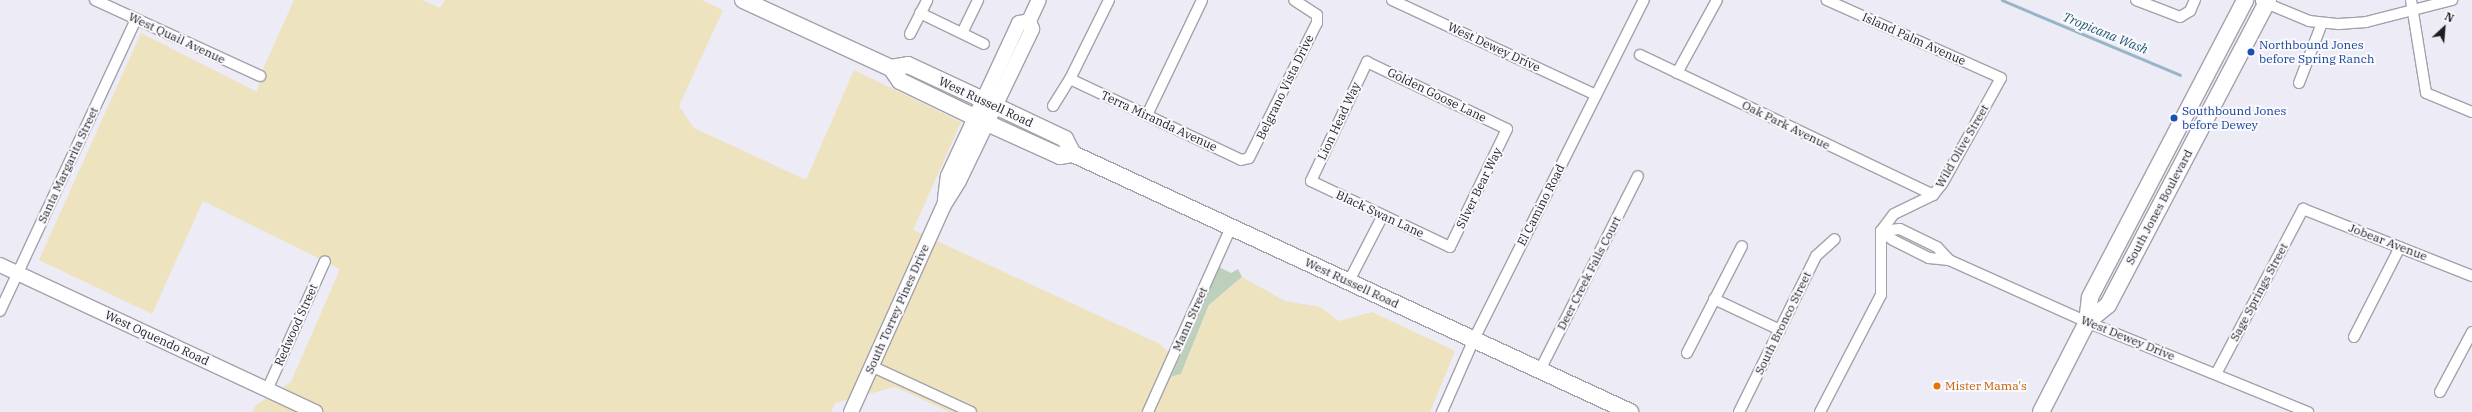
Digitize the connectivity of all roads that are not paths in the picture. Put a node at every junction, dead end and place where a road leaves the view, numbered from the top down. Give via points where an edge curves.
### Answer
1 (95, 0) edge
2 (743, 0) edge
3 (927, 0) edge
4 (978, 0) edge
5 (1039, 0) edge
6 (1109, 0) edge
7 (1202, 0) edge
8 (1294, 0) edge
9 (1392, 0) edge
10 (1644, 0) edge
11 (1717, 0) edge
12 (1827, 0) edge
13 (2136, 0) edge
14 (2196, 0) edge
15 (2245, 0) edge
16 (2452, 0) edge
17 (2264, 1) edge
18 (2412, 5) edge
19 (920, 13) junction
20 (136, 19) junction
21 (2322, 23) junction
22 (962, 33) junction
23 (910, 34) dead end
24 (984, 44) dead end
25 (1640, 55) dead end
26 (1367, 62) joint
27 (891, 68) junction
28 (1678, 73) junction
29 (260, 76) dead end
30 (2002, 78) joint
31 (1070, 79) junction
32 (2299, 84) dead end
33 (1596, 95) junction
34 (989, 103) junction
35 (1053, 106) dead end
36 (2472, 112) edge
37 (1147, 115) junction
38 (981, 120) junction
39 (1507, 129) joint
40 (2178, 129) junction
41 (1074, 154) junction
42 (1249, 158) joint
43 (1638, 176) dead end
44 (1311, 181) joint
45 (2171, 185) junction
46 (1932, 195) junction
47 (2303, 209) joint
48 (1383, 215) junction
49 (1231, 227) junction
50 (1881, 231) junction
51 (1835, 239) dead end
52 (1742, 246) dead end
53 (1450, 247) joint
54 (2400, 247) junction
55 (325, 261) dead end
56 (0, 265) edge
57 (17, 273) junction
58 (2472, 276) edge
59 (1349, 282) junction
60 (1714, 299) junction
61 (0, 311) edge
62 (2087, 322) junction
63 (1780, 330) junction
64 (2472, 332) edge
65 (2354, 336) dead end
66 (1474, 339) junction
67 (1687, 353) dead end
68 (871, 366) junction
69 (1540, 370) junction
70 (2216, 374) junction
71 (267, 390) junction
72 (2440, 392) dead end
73 (315, 412) edge
74 (851, 412) edge
75 (971, 412) edge
76 (1148, 412) edge
77 (1442, 412) edge
78 (1630, 412) edge
79 (1739, 412) edge
80 (1820, 412) edge
81 (2041, 412) edge
82 (2308, 412) edge

1 - 20 street, West Quail Avenue
2 - 27 main road, West Russell Road
3 - 19 street
4 - 22 street
5 - 34 street, South Torrey Pines Drive via 1029,21 1032,29
6 - 31 street
7 - 37 street
8 - 42 street, Belgrano Vista Drive via 1317,15 1317,23
9 - 33 street, West Dewey Drive
10 - 33 street, El Camino Road
11 - 28 street
12 - 30 street, Island Palm Avenue
13 - 14 street via 2180,17 2190,11
15 - 40 main road, South Jones Boulevard
16 - 18 street
17 - 21 street
17 - 45 main road, South Jones Boulevard
18 - 21 street via 2366,22
18 - 36 street via 2426,93
19 - 22 street
19 - 23 street
20 - 29 street, West Quail Avenue
20 - 57 street, Santa Margarita Street
21 - 32 street
22 - 24 street
25 - 28 street, Oak Park Avenue
26 - 39 street, Golden Goose Lane
26 - 44 street, Lion Head Way
27 - 34 main road, West Russell Road via 908,65
27 - 38 main road, West Russell Road via 900,81
28 - 46 street, Oak Park Avenue
30 - 46 street, Wild Olive Street via 1942,184
31 - 35 street
31 - 37 street, Terra Miranda Avenue
33 - 66 street, El Camino Road
34 - 38 street, South Torrey Pines Drive
34 - 41 main road, West Russell Road via 1065,139
37 - 42 street, Terra Miranda Avenue via 1241,160
38 - 41 main road, West Russell Road via 1060,156
38 - 68 street, South Torrey Pines Drive via 948,176 944,205
39 - 53 street, Silver Bear Way
40 - 45 main road via 2169,169
40 - 62 main road, South Jones Boulevard via 2090,297
41 - 49 main road, West Russell Road
43 - 69 street, Deer Creek Falls Court
44 - 48 street, Black Swan Lane
45 - 62 main road, South Jones Boulevard via 2108,305
46 - 50 street, Wild Olive Street via 1894,214
47 - 54 street, Jobear Avenue
47 - 70 street, Sage Springs Street
48 - 53 street, Black Swan Lane
48 - 59 street
49 - 59 main road, West Russell Road
49 - 76 street, Mann Street
50 - 62 street, West Dewey Drive via 1929,258 1949,260
50 - 80 street via 1881,295
51 - 63 street, South Bronco Street via 1816,256
52 - 60 street
54 - 58 street, Jobear Avenue
54 - 65 street
55 - 71 street, Redwood Street
56 - 57 street, West Oquendo Road
57 - 61 street, Santa Margarita Street
57 - 71 street, West Oquendo Road
59 - 66 main road, West Russell Road
60 - 63 street
60 - 67 street
62 - 70 street, West Dewey Drive
62 - 81 main road, South Jones Boulevard
63 - 79 street, South Bronco Street
64 - 72 street
66 - 69 main road, West Russell Road
66 - 77 street, El Camino Road
68 - 74 street, South Torrey Pines Drive
68 - 75 street
69 - 78 main road, West Russell Road
70 - 82 street, West Dewey Drive
71 - 73 street, West Oquendo Road

